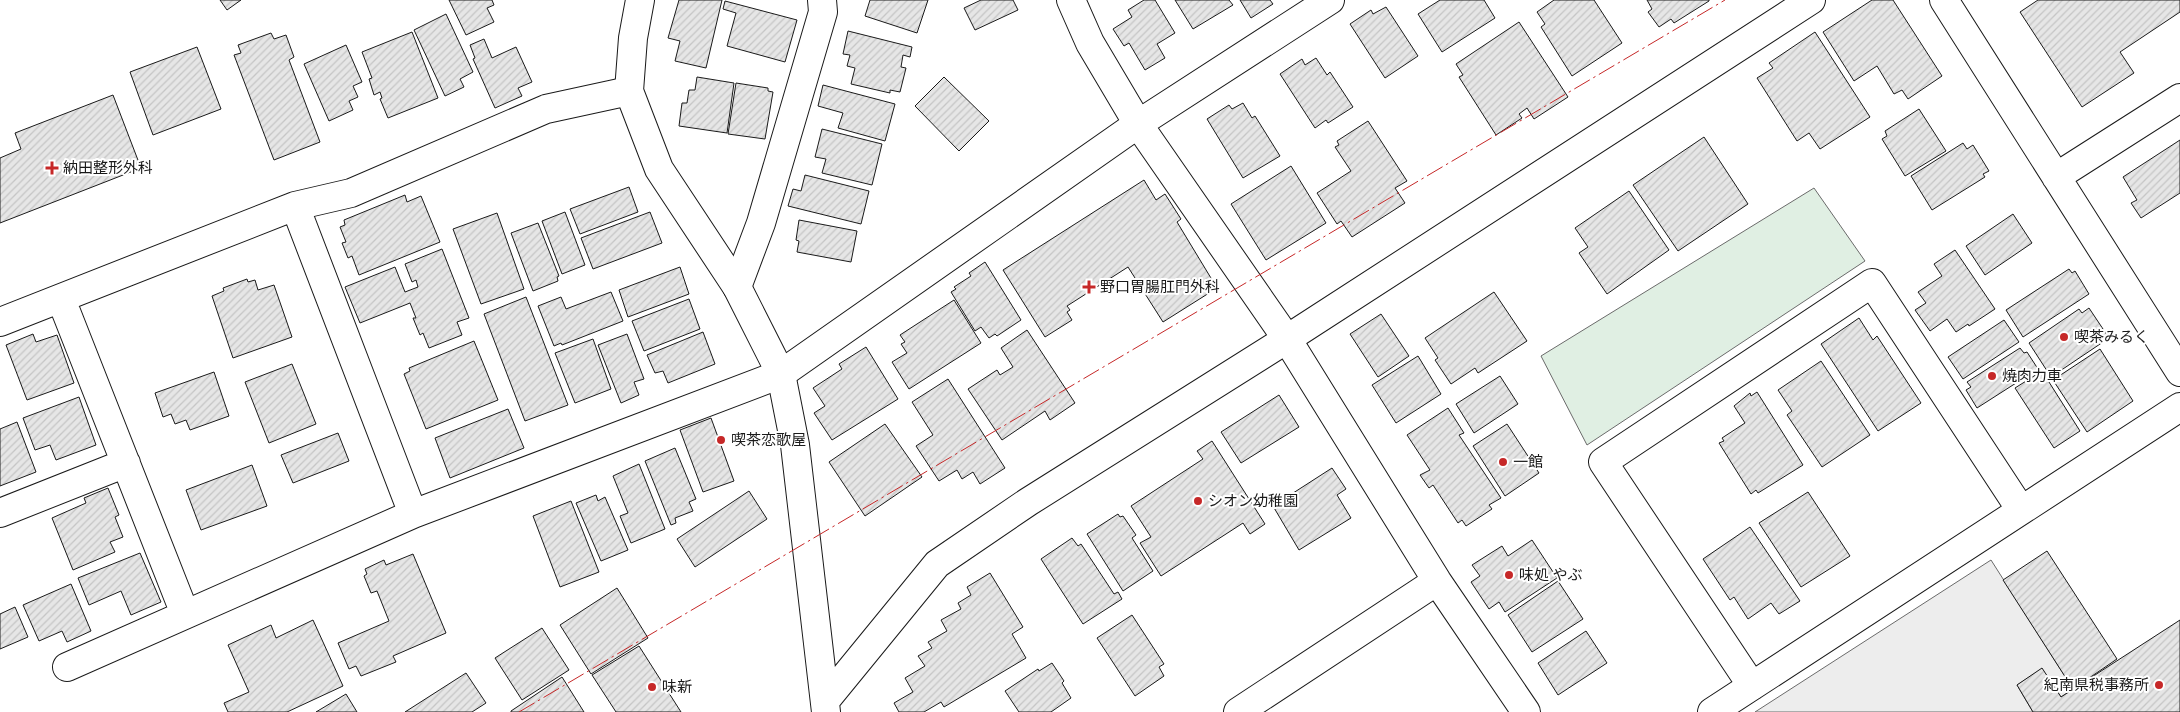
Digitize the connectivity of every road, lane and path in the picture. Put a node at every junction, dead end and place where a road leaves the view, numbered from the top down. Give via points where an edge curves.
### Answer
1 (640, 0) edge
2 (822, 0) edge
3 (1071, 0) edge
4 (1330, 0) edge
5 (1811, 0) edge
6 (1944, 0) edge
7 (629, 91) junction
8 (2180, 98) edge
9 (1138, 124) junction
10 (2056, 177) junction
11 (295, 206) junction
12 (737, 287) junction
13 (61, 299) junction
14 (0, 322) edge
15 (1287, 339) junction
16 (2180, 372) edge
17 (781, 374) junction
18 (2180, 406) edge
19 (126, 463) junction
20 (2022, 510) junction
21 (0, 513) edge
22 (413, 514) junction
23 (1437, 581) junction
24 (185, 614) junction
25 (67, 667) dead end
26 (1752, 686) junction
27 (820, 709) edge
28 (1238, 712) edge
29 (1526, 712) edge
30 (1712, 712) edge

1 - 7 street
2 - 12 street via 823,12 761,223
3 - 9 street via 1090,43
4 - 9 street
5 - 15 street
6 - 10 street
7 - 11 street via 546,108 351,193
7 - 12 street via 659,169
8 - 10 street
9 - 15 street
9 - 17 street
10 - 16 street
11 - 13 street
11 - 22 street
12 - 17 street
13 - 14 street
13 - 19 street
15 - 23 street
15 - 27 street via 1028,502 937,564
17 - 22 street
17 - 27 street via 795,444
18 - 20 street
19 - 21 street
19 - 24 street
20 - 26 street
20 - 26 street via 1872,283 1603,462
22 - 24 street
23 - 28 street
23 - 29 street
24 - 25 street
26 - 30 street

